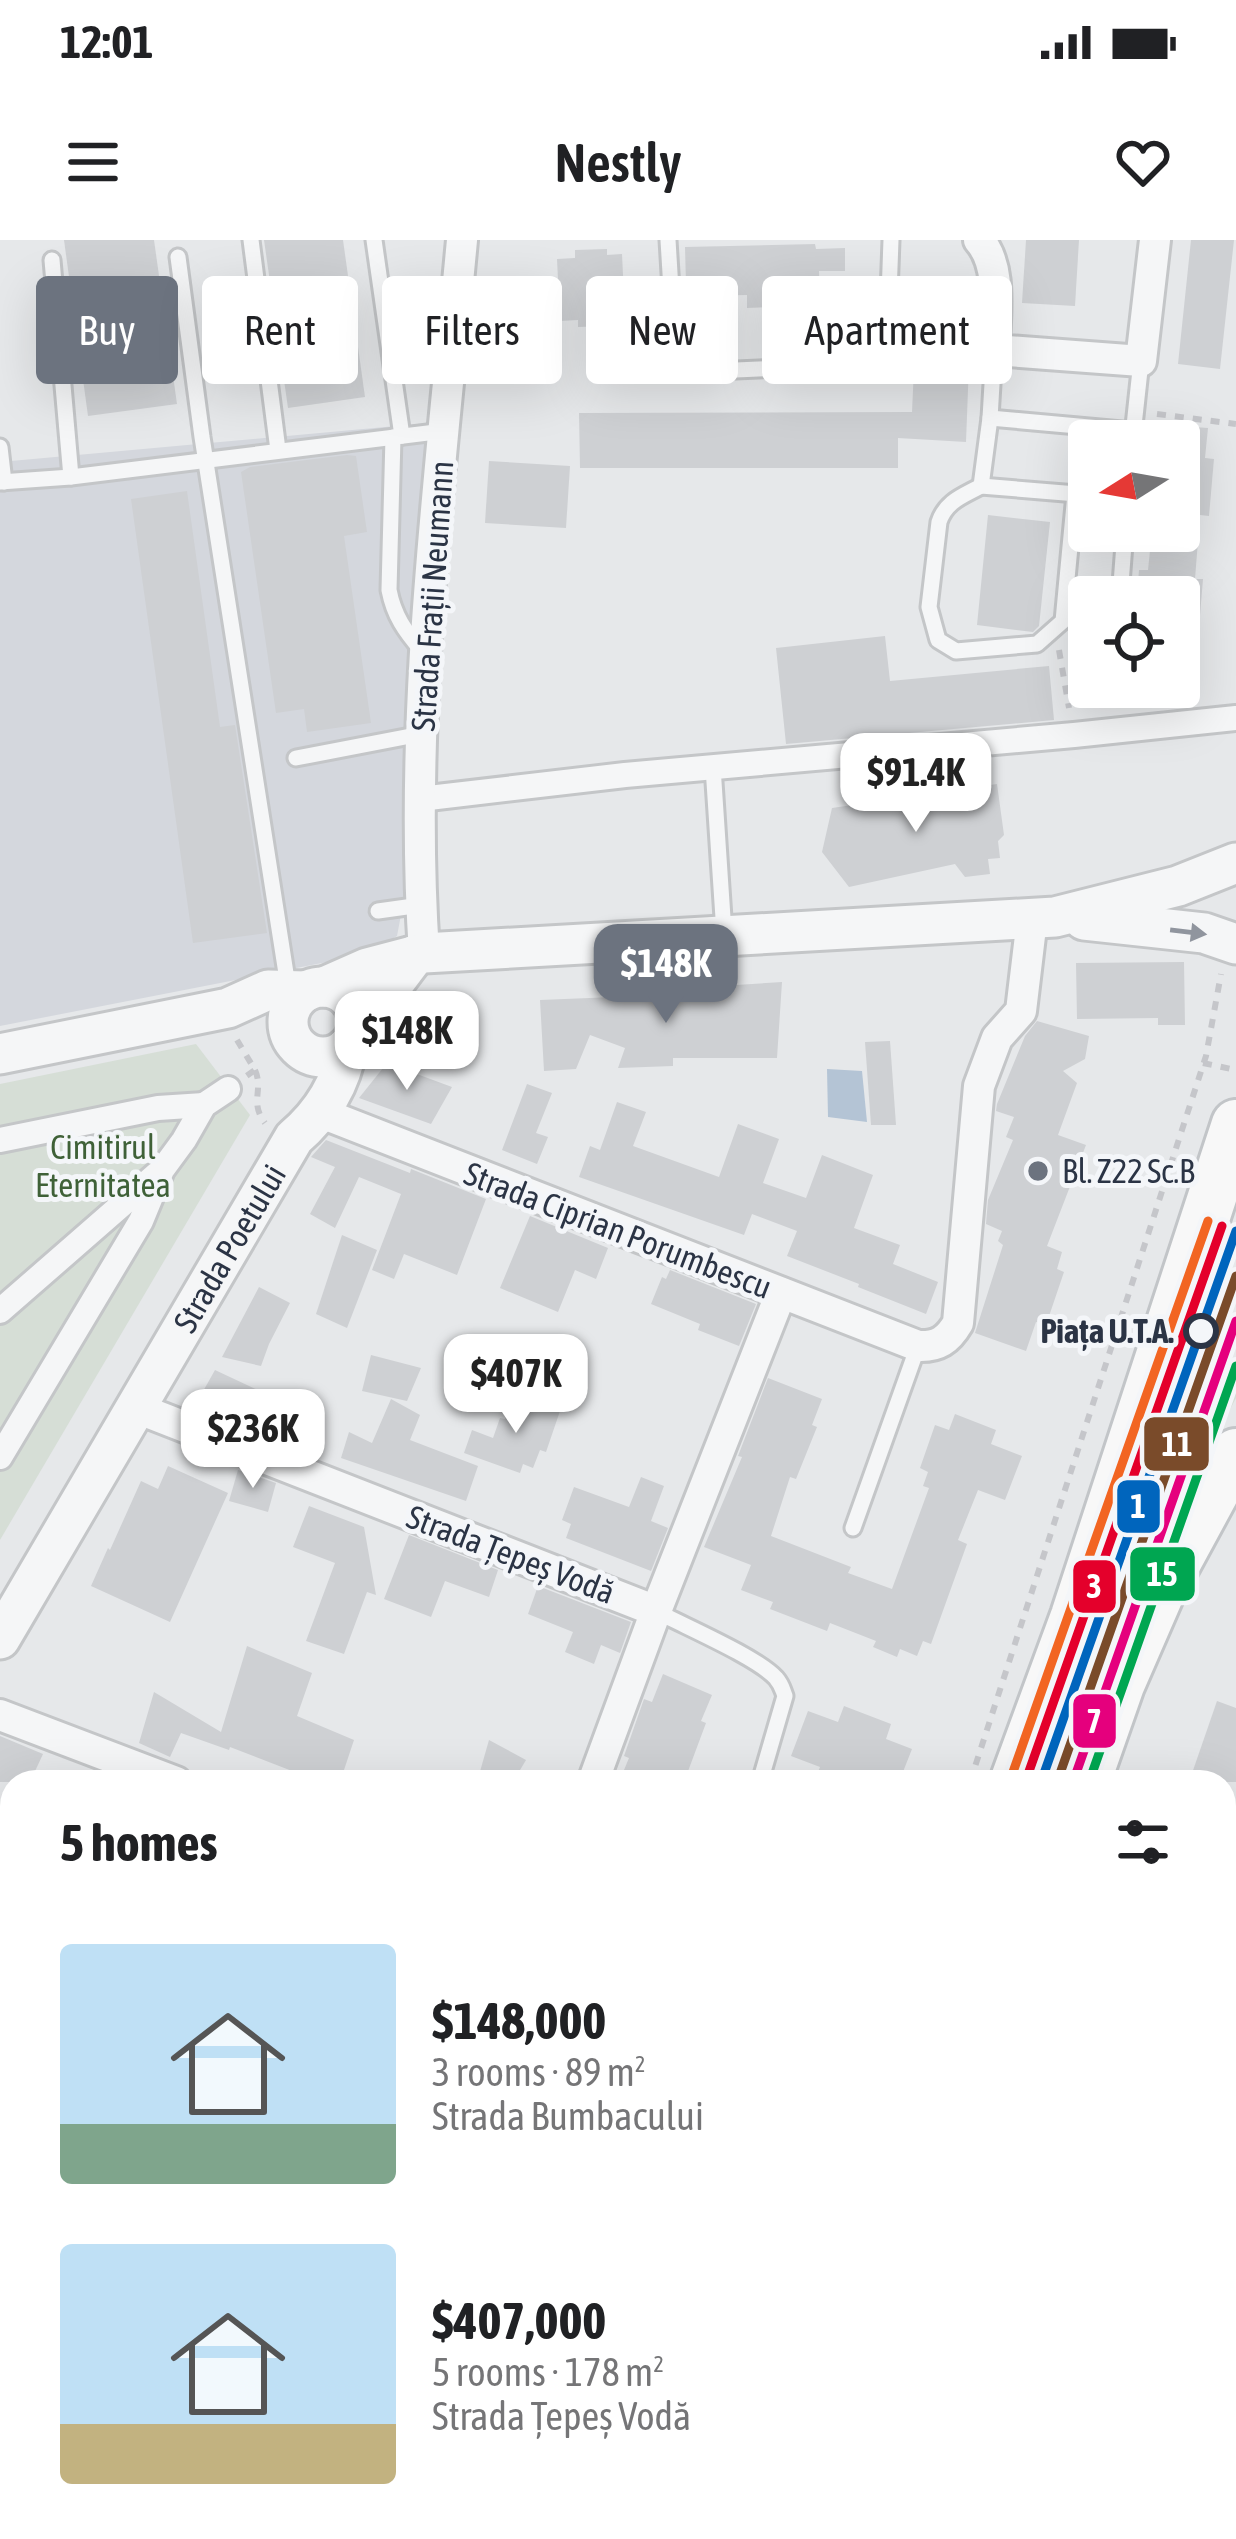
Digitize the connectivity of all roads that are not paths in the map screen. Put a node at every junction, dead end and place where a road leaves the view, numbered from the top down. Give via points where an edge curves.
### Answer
1 (251, 240) edge
2 (374, 240) edge
3 (462, 240) edge
4 (668, 240) edge
5 (890, 240) edge
6 (1155, 240) edge
7 (985, 242) edge
8 (178, 257) dead end
9 (52, 260) dead end
10 (994, 276) edge
11 (1012, 351) edge
12 (1142, 361) junction
13 (992, 384) edge
14 (990, 418) junction
15 (1134, 420) edge
16 (1068, 428) edge
17 (444, 431) junction
18 (397, 436) junction
19 (0, 447) edge
20 (278, 450) junction
21 (205, 460) junction
22 (71, 477) junction
23 (2, 482) edge
24 (981, 486) junction
25 (1068, 493) edge
26 (1074, 552) edge
27 (1066, 610) joint
28 (424, 653) junction
29 (1236, 718) edge
30 (421, 734) junction
31 (296, 758) dead end
32 (713, 767) junction
33 (420, 799) junction
34 (1236, 863) edge
35 (421, 905) junction
36 (378, 911) dead end
37 (1043, 918) junction
38 (724, 936) junction
39 (1232, 942) edge
40 (420, 954) junction
41 (306, 989) junction
42 (228, 1008) junction
43 (294, 1038) junction
44 (352, 1039) junction
45 (0, 1054) edge
46 (228, 1089) road end
47 (204, 1106) junction
48 (1236, 1124) edge
49 (306, 1125) junction
50 (0, 1140) edge
51 (162, 1170) junction
52 (782, 1294) junction
53 (0, 1310) edge
54 (918, 1346) junction
55 (134, 1407) junction
56 (1236, 1453) edge
57 (0, 1457) edge
58 (853, 1528) dead end
59 (656, 1611) junction
60 (0, 1640) edge
61 (0, 1714) edge
62 (145, 1770) edge
63 (597, 1770) edge
64 (763, 1770) edge
65 (1018, 1770) edge
66 (1090, 1770) edge

1 - 20 lane
2 - 18 lane
3 - 17 street, Strada Frații Neumann
4 - 5 lane via 675,356 691,372 882,360
6 - 12 street
7 - 10 street
8 - 21 lane
9 - 22 lane
11 - 12 street
12 - 15 lane
13 - 14 lane
14 - 16 lane
14 - 24 lane
17 - 18 lane
17 - 28 street, Strada Frații Neumann
18 - 20 lane
18 - 28 lane via 389,590 393,612
19 - 23 lane
20 - 21 lane
21 - 22 lane
21 - 41 lane
22 - 23 lane
24 - 25 lane
24 - 27 lane via 944,508 940,522 929,607 938,640 956,651 1037,644
26 - 27 lane
28 - 30 street, Strada Frații Neumann
29 - 32 street
30 - 31 lane
30 - 33 street, Strada Frații Neumann
32 - 33 street
32 - 38 lane
33 - 35 street, Strada Frații Neumann
34 - 37 street via 1178,886
35 - 36 lane
35 - 40 street, Strada Frații Neumann
37 - 38 street
37 -> 39 street
37 - 54 street via 1022,1011 997,1038 979,1086 958,1323 937,1345
38 - 40 street
40 - 41 street
40 - 44 street, Strada Poetului
41 - 42 street via 261,992
41 - 43 street via 293,1004
41 - 44 street via 341,992 354,1005
42 - 43 street
42 - 45 street
43 - 44 street via 322,1057
43 - 49 street
44 - 49 street, Strada Poetului via 339,1078
46 - 47 street
47 - 50 street
47 - 51 street
48 - 65 main road
49 - 52 street, Strada Ciprian Porumbescu
49 - 55 street, Strada Poetului
51 - 53 street
51 - 57 street via 141,1221
52 - 54 street, Strada Ciprian Porumbescu
52 - 59 street
54 - 58 lane
55 - 59 street, Strada Țepeș Vodă
55 - 60 street, Strada Poetului
56 - 66 main road via 1160,1593
59 - 63 street
59 - 64 lane, Strada Țepeș Vodă via 781,1684 785,1696
61 - 62 street

